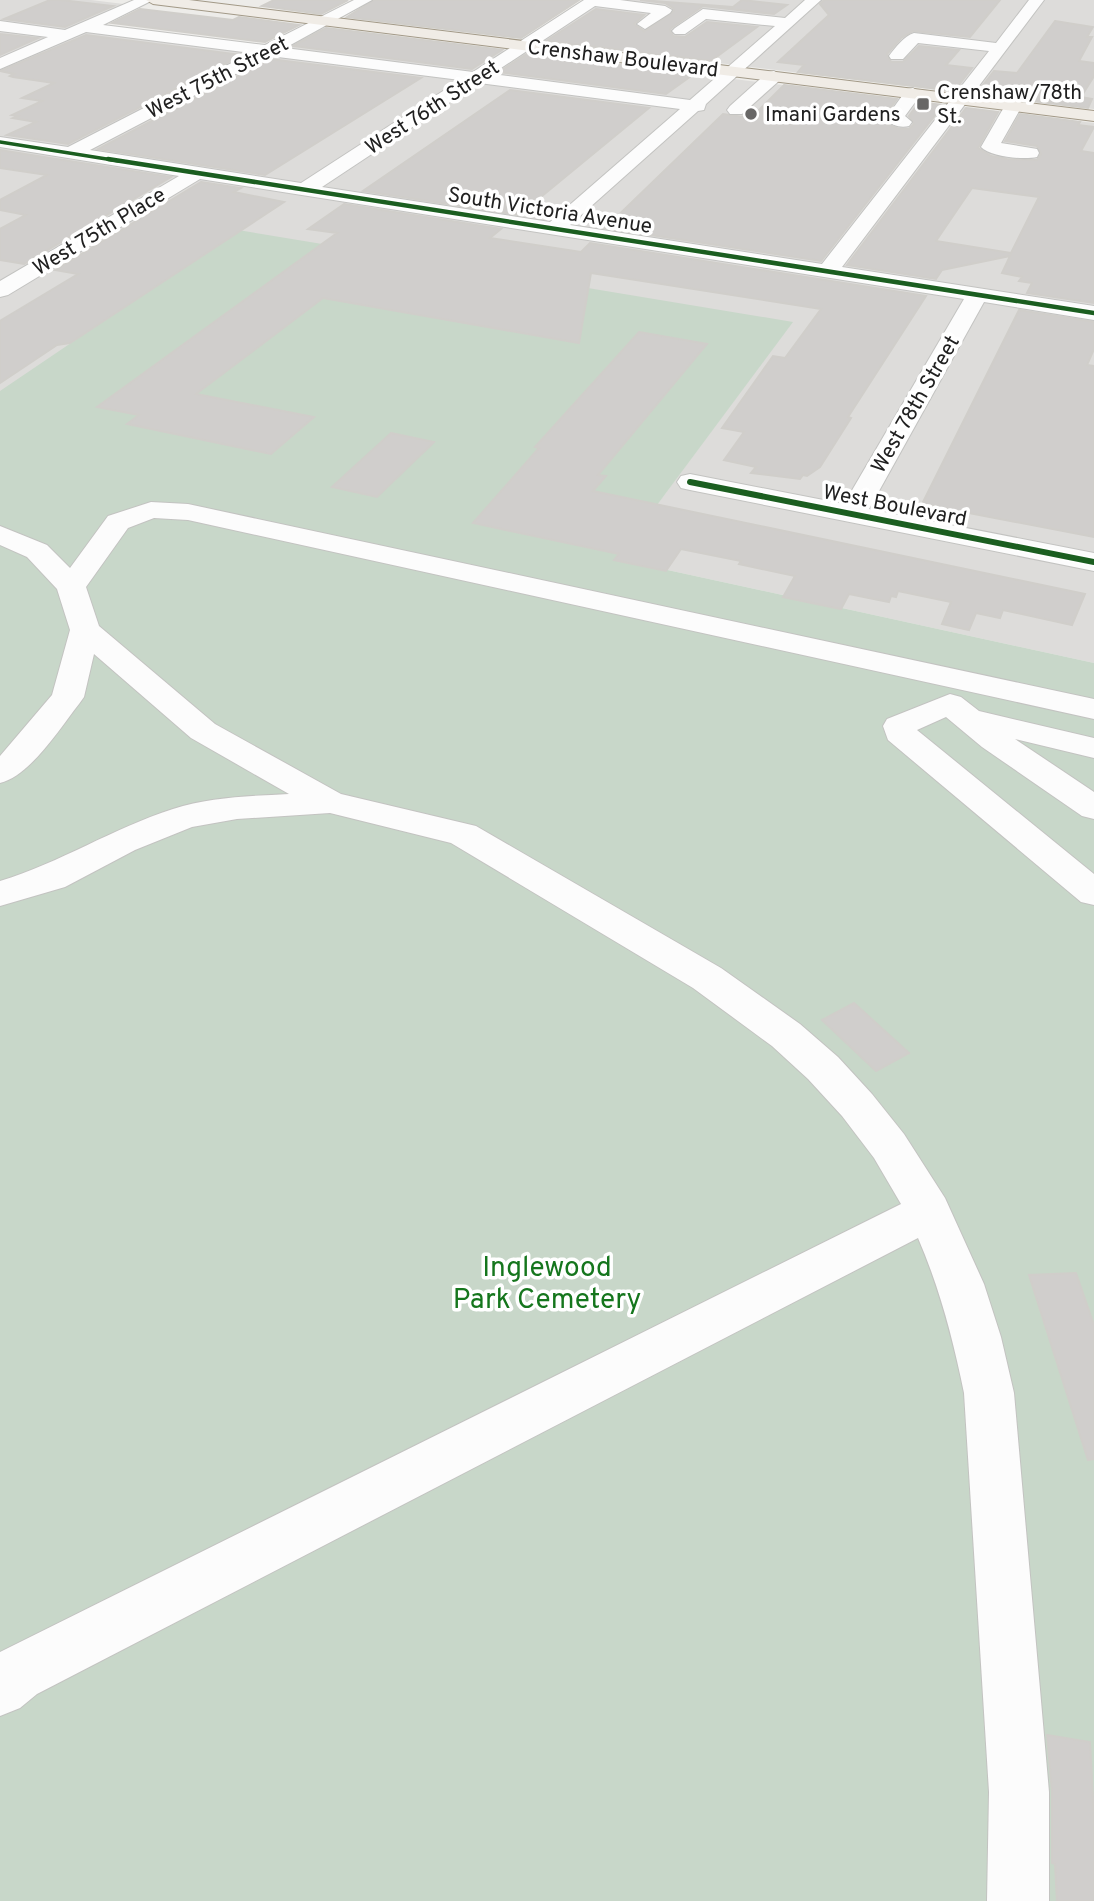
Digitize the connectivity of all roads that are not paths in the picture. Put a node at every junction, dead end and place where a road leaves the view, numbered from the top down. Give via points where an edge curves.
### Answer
1 (146, 0) edge
2 (153, 0) edge
3 (365, 0) edge
4 (814, 0) edge
5 (1037, 0) edge
6 (593, 1) edge
7 (325, 21) junction
8 (789, 23) junction
9 (645, 24) dead end
10 (0, 26) edge
11 (85, 27) junction
12 (680, 31) dead end
13 (67, 35) junction
14 (524, 46) junction
15 (1001, 47) junction
16 (270, 50) junction
17 (897, 56) dead end
18 (0, 64) edge
19 (734, 71) junction
20 (774, 76) junction
21 (477, 77) junction
22 (712, 92) junction
23 (913, 93) junction
24 (751, 97) junction
25 (962, 100) junction
26 (698, 106) junction
27 (1013, 106) junction
28 (736, 110) dead end
29 (1094, 116) edge
30 (903, 122) dead end
31 (0, 142) edge
32 (69, 153) junction
33 (1030, 153) dead end
34 (197, 173) junction
35 (304, 190) junction
36 (555, 228) junction
37 (828, 271) junction
38 (0, 290) edge
39 (978, 294) junction
40 (1094, 313) edge
41 (690, 482) dead end
42 (852, 514) junction
43 (0, 534) edge
44 (1094, 562) edge
45 (71, 587) junction
46 (85, 630) junction
47 (958, 700) junction
48 (1094, 709) edge
49 (1094, 748) edge
50 (0, 773) edge
51 (330, 802) junction
52 (1094, 808) edge
53 (1094, 893) edge
54 (0, 894) edge
55 (929, 1211) junction
56 (0, 1688) edge
57 (1018, 1901) edge

1 - 11 street
2 - 7 main road, Crenshaw Boulevard
3 - 7 street, West 75th Street
4 - 8 street
5 - 15 street
6 - 9 street via 665,10
6 - 14 street, West 76th Street
7 - 14 main road, Crenshaw Boulevard
7 - 16 street, West 75th Street
8 - 12 street via 703,14
8 - 19 street
10 - 13 street
11 - 13 street
11 - 16 street
13 - 18 street
14 - 19 main road, Crenshaw Boulevard
14 - 21 street, West 76th Street
15 - 17 street via 914,38
15 - 25 street
16 - 21 street
16 - 32 street, West 75th Street
19 - 20 main road, Crenshaw Boulevard
19 - 22 street
20 - 23 main road, Crenshaw Boulevard
20 - 24 street
21 - 26 street
21 - 35 street, West 76th Street
22 - 24 street
22 - 26 street
23 - 25 main road, Crenshaw Boulevard
23 - 30 street via 895,118
24 - 28 street
25 - 27 main road, Crenshaw Boulevard
25 - 37 street
26 - 36 street
27 - 29 main road, Crenshaw Boulevard
27 - 33 street via 990,147
31 - 32 street, South Victoria Avenue
32 - 34 street, South Victoria Avenue
34 - 35 street, South Victoria Avenue
34 - 38 street, West 75th Place
35 - 36 street, South Victoria Avenue
36 - 37 street, South Victoria Avenue
37 - 39 street, South Victoria Avenue
39 - 40 street, South Victoria Avenue
39 - 42 street, West 78th Street
41 - 42 street, West Boulevard
42 - 44 street, West Boulevard
43 - 45 street via 37,551
45 - 46 street
45 - 47 street via 118,522 151,510 188,512
46 - 50 street via 68,697
46 - 51 street via 203,731
47 - 48 street
47 - 49 street
47 - 52 street via 994,740
47 - 53 street via 899,726 900,733
51 - 54 street via 237,808 184,817 52,878
51 - 55 street via 463,834 748,1004 858,1105
55 - 56 street via 17,1674
55 - 57 street via 961,1284 989,1393 1019,1792

